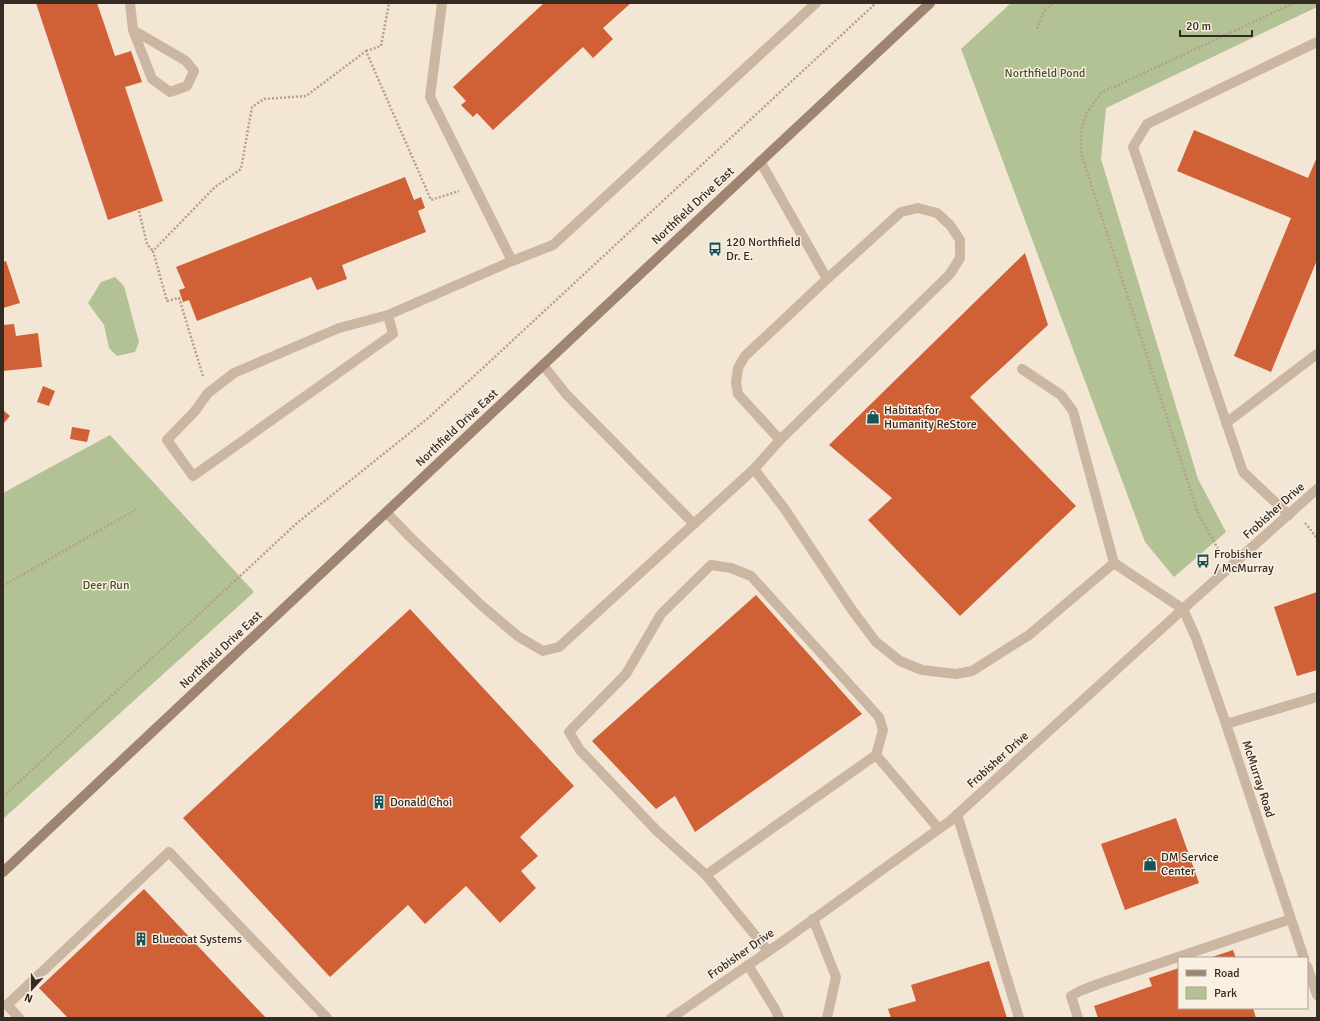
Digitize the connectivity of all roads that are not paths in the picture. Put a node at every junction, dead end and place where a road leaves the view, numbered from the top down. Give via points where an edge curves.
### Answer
1 (130, 3) edge
2 (442, 3) edge
3 (816, 3) edge
4 (930, 3) edge
5 (133, 30) junction
6 (1317, 42) edge
7 (760, 161) junction
8 (512, 261) junction
9 (827, 279) junction
10 (388, 315) junction
11 (1317, 354) edge
12 (543, 365) junction
13 (1022, 369) dead end
14 (1226, 423) junction
15 (780, 440) junction
16 (754, 469) junction
17 (1317, 489) edge
18 (386, 512) junction
19 (1289, 515) junction
20 (694, 524) junction
21 (1114, 563) junction
22 (1183, 609) junction
23 (1317, 697) edge
24 (1226, 724) junction
25 (876, 754) junction
26 (957, 814) junction
27 (938, 829) junction
28 (3, 872) edge
29 (706, 875) junction
30 (813, 919) junction
31 (1291, 919) junction
32 (768, 951) junction
33 (1304, 957) edge
34 (748, 965) junction
35 (1308, 969) edge
36 (1317, 995) edge
37 (19, 1018) edge
38 (327, 1018) edge
39 (671, 1018) edge
40 (778, 1018) edge
41 (827, 1018) edge
42 (1019, 1018) edge
43 (1078, 1018) edge

1 - 5 street
2 - 8 street via 430,96
3 - 8 street via 552,245
4 - 7 main road, Northfield Drive East
5 - 5 street via 152,79 170,92 187,86 194,71 186,61
6 - 14 street via 1147,124 1133,147
7 - 9 street
7 - 12 main road, Northfield Drive East
8 - 10 street
9 - 15 street via 745,356 738,368 738,394
9 - 15 street via 901,212 918,208 937,213 950,225 960,240 960,258 950,274
10 - 10 street via 339,328 234,373 208,393 195,411 167,440 193,476 393,334
11 - 14 street
12 - 18 main road, Northfield Drive East
12 - 20 street via 566,394
13 - 21 street via 1061,396 1074,412
14 - 19 street via 1243,472
15 - 16 street
16 - 20 street
16 - 21 street via 784,508 876,642 900,661 922,670 956,674 972,671 1029,635
17 - 19 street, Frobisher Drive
18 - 20 street via 481,605 518,637 543,651 559,647
18 - 28 main road, Northfield Drive East
19 - 22 street, Frobisher Drive
21 - 22 street
22 - 24 street, McMurray Road via 1196,638
22 - 26 street, Frobisher Drive
23 - 24 street
24 - 31 street, McMurray Road
25 - 27 street
25 - 29 street
25 - 29 street via 883,730 879,717 751,576 731,568 711,565 661,614 626,674 569,732 580,750 657,831
26 - 27 street, Frobisher Drive
26 - 42 street
27 - 30 street, Frobisher Drive
29 - 32 street
30 - 32 street, Frobisher Drive
30 - 41 street via 836,977
31 - 33 street, McMurray Road
31 - 43 street via 1080,991 1071,996
32 - 34 street, Frobisher Drive
34 - 39 street, Frobisher Drive
34 - 40 street
35 - 36 street
37 - 38 street via 7,1005 169,852

